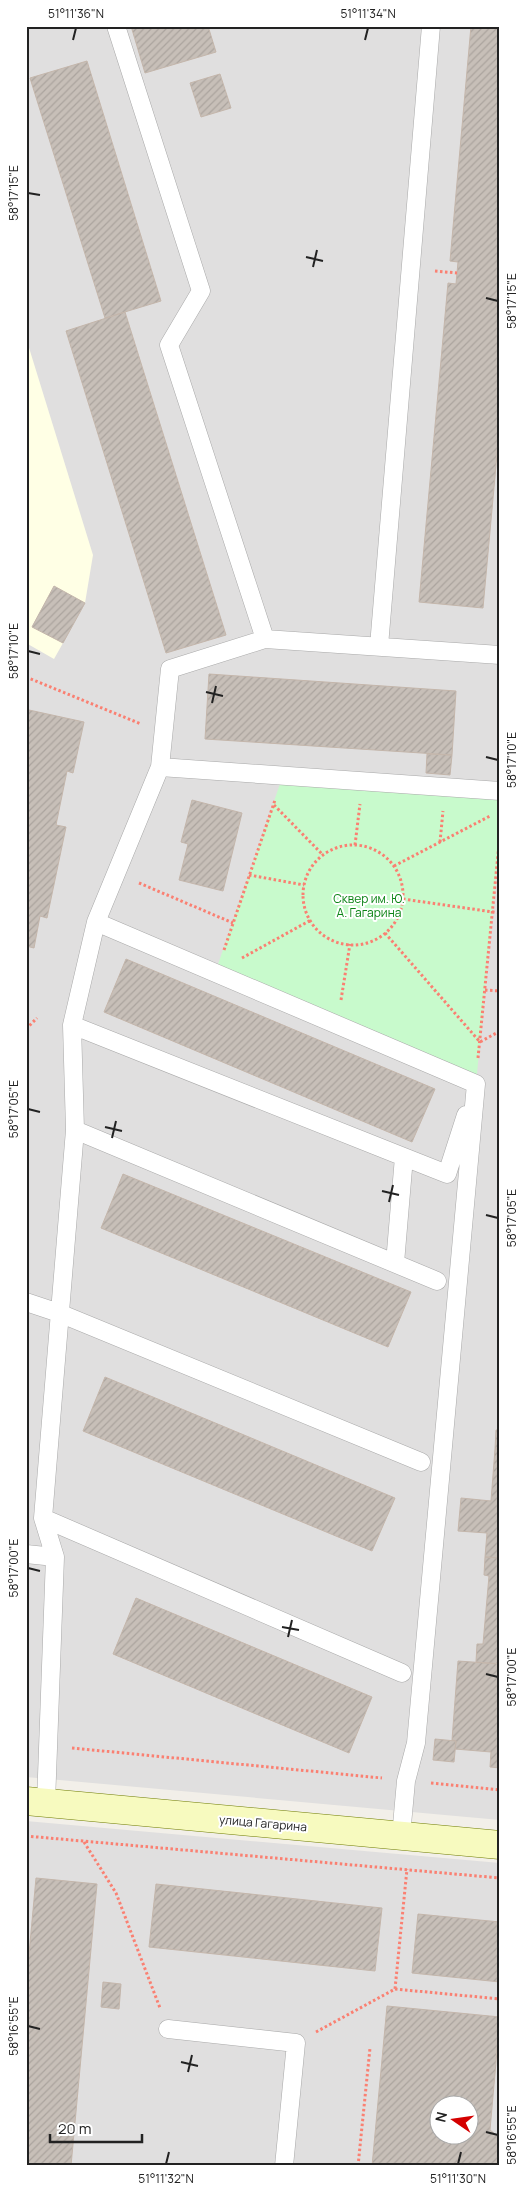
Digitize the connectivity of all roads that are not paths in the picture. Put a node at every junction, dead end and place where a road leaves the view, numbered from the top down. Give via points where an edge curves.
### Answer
1 (116, 26) edge
2 (431, 26) edge
3 (265, 639) junction
4 (378, 646) junction
5 (500, 655) edge
6 (160, 767) junction
7 (500, 791) edge
8 (96, 922) junction
9 (72, 1025) junction
10 (476, 1084) junction
11 (75, 1130) junction
12 (404, 1157) junction
13 (395, 1263) junction
14 (437, 1281) dead end
15 (26, 1302) edge
16 (59, 1312) junction
17 (421, 1462) dead end
18 (43, 1518) junction
19 (26, 1554) edge
20 (55, 1557) junction
21 (402, 1672) dead end
22 (36, 1802) edge
23 (401, 1836) junction
24 (500, 1845) edge
25 (168, 2029) road end
26 (284, 2166) edge

1 - 3 lane via 201,292 168,345
2 - 4 lane
3 - 4 lane
3 - 6 lane via 170,669
4 - 5 lane
6 - 7 lane
6 - 8 lane
8 - 9 lane
8 - 10 lane
9 - 11 lane
9 - 12 lane
10 - 12 lane via 447,1174
10 - 23 lane via 416,1742 406,1781
11 - 13 lane
11 - 16 lane
12 - 13 lane
13 - 14 lane
15 - 16 lane
16 - 17 lane
16 - 18 lane
18 - 20 lane
18 - 21 lane
19 - 20 lane
20 - 22 lane via 48,1746
22 - 23 street, улица Гагарина
23 - 24 street, улица Гагарина
25 - 26 lane via 296,2044

